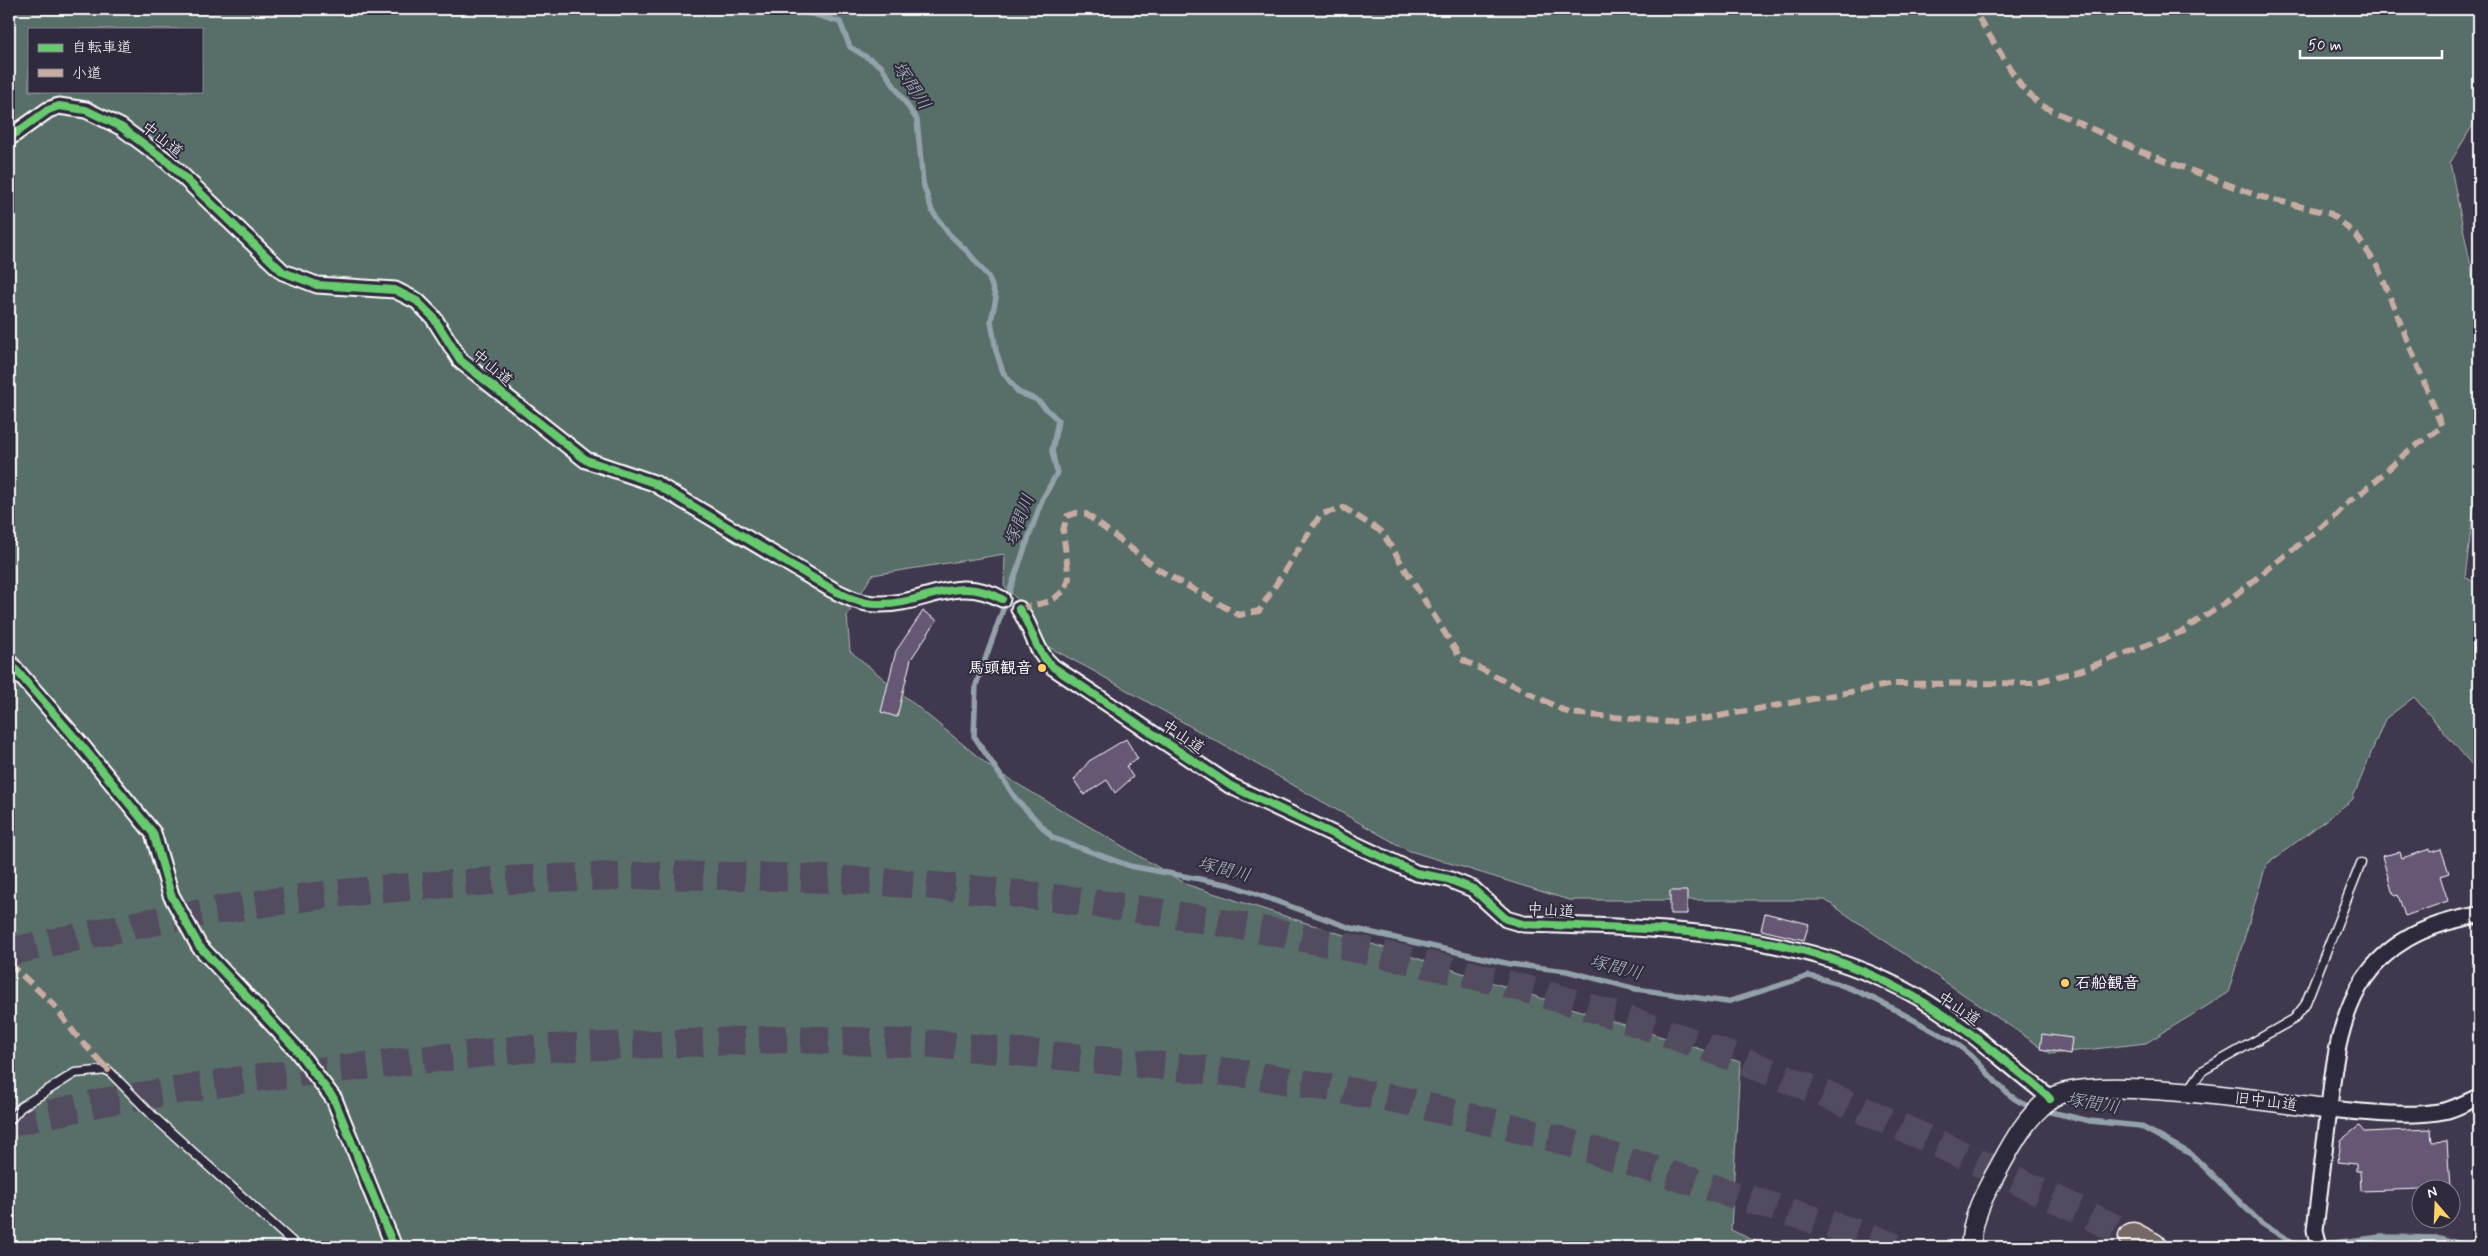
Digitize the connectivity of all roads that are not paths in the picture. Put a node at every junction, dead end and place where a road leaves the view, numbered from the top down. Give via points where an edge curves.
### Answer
1 (9, 138) edge
2 (9, 662) edge
3 (2361, 863) dead end
4 (2479, 915) edge
5 (2188, 1091) junction
6 (2479, 1097) edge
7 (2050, 1098) junction
8 (2328, 1109) junction
9 (9, 1121) edge
10 (298, 1247) edge
11 (394, 1247) edge
12 (1971, 1247) edge
13 (2319, 1247) edge

1 - 7 street, 中山道 via 48,110 59,106 86,110 121,127 168,162 283,272 318,285 395,290 417,300 461,361 586,460 654,483 833,590 857,601 890,604 972,588 1010,604 1026,619 1036,647 1053,667 1231,786 1416,873 1448,879 1473,889 1506,919 1523,924 1655,930 1795,948 1869,973 1918,997 1968,1030
2 - 11 street via 153,833 171,895 199,946 295,1048 334,1099
3 - 5 lane via 2305,1005 2294,1019 2202,1071
4 - 8 street via 2436,925 2411,935 2375,964 2356,992 2342,1026
5 - 7 street, 旧中山道 via 2094,1088 2069,1091
5 - 8 street, 旧中山道
6 - 8 street, 旧中山道 via 2434,1113
7 - 12 street via 2014,1139 1980,1202
8 - 13 street via 2315,1230
9 - 10 lane via 21,1107 75,1073 108,1070 154,1117

